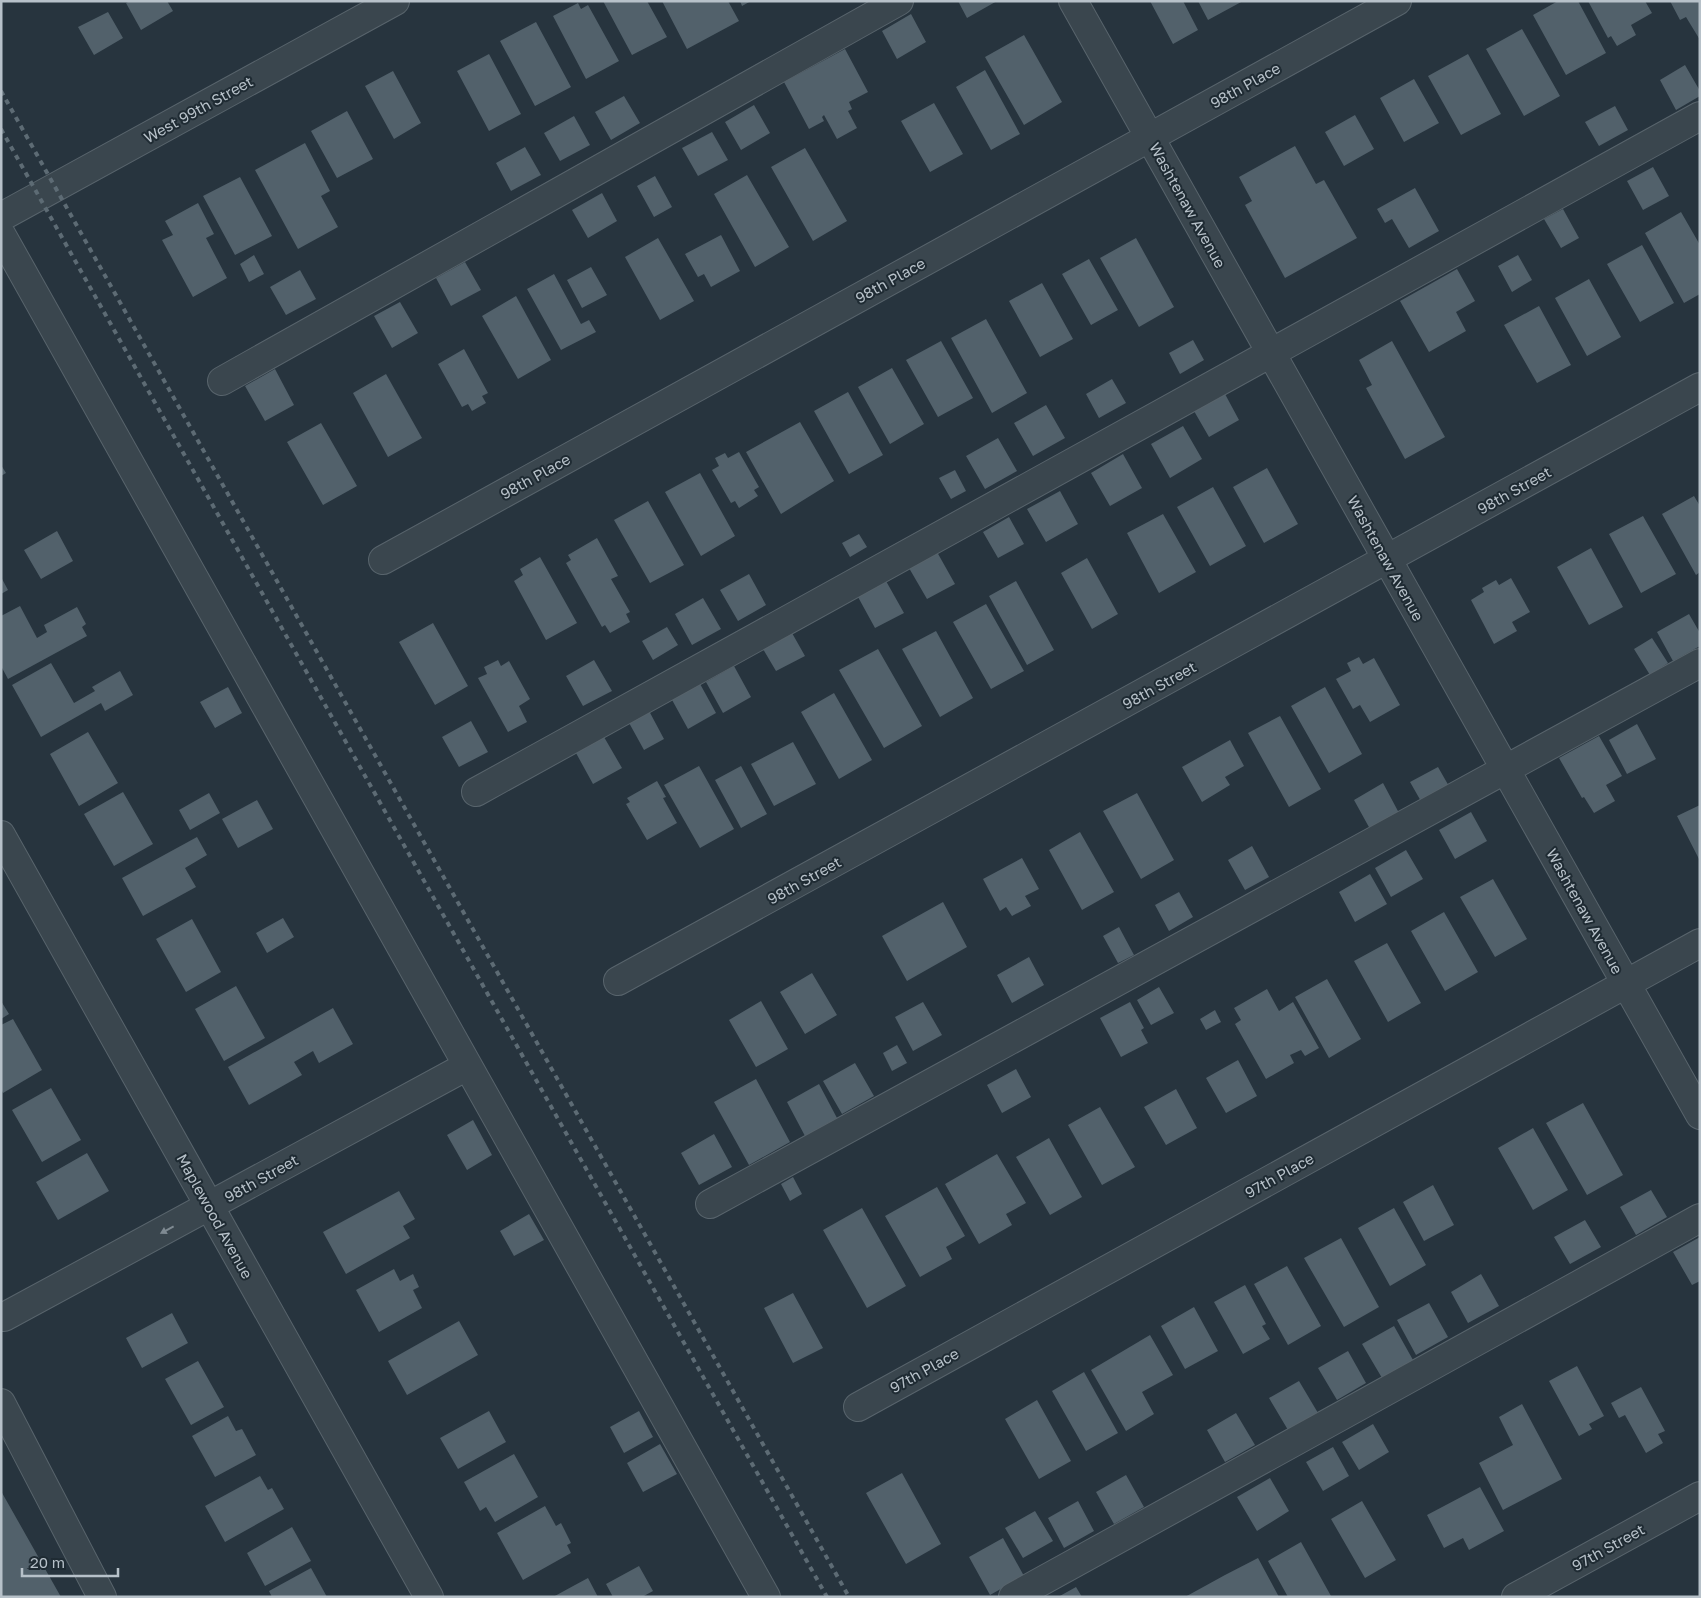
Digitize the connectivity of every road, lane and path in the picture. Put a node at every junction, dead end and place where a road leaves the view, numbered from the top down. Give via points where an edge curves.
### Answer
1 (395, 1) edge
2 (899, 1) edge
3 (1073, 1) edge
4 (1397, 1) edge
5 (1700, 116) edge
6 (1149, 137) junction
7 (1, 217) edge
8 (1, 234) edge
9 (1271, 353) junction
10 (222, 381) dead end
11 (1700, 387) edge
12 (383, 560) dead end
13 (1388, 560) junction
14 (1700, 663) edge
15 (1506, 770) junction
16 (476, 792) dead end
17 (1, 835) edge
18 (1700, 943) edge
19 (618, 981) dead end
20 (1626, 984) junction
21 (467, 1066) junction
22 (1700, 1115) edge
23 (710, 1204) dead end
24 (210, 1207) junction
25 (1700, 1218) edge
26 (1, 1317) edge
27 (1, 1403) edge
28 (858, 1407) dead end
29 (1700, 1496) edge
30 (102, 1597) edge
31 (428, 1597) edge
32 (766, 1597) edge
33 (1013, 1597) edge
34 (1516, 1597) edge

1 - 7 street, West 99th Street
2 - 10 street
3 - 6 street, Washtenaw Avenue
4 - 6 street, 98th Place
5 - 9 street
6 - 9 street, Washtenaw Avenue
6 - 12 street, 98th Place
8 - 21 street
9 - 13 street, Washtenaw Avenue
9 - 16 street
11 - 13 street, 98th Street
13 - 15 street, Washtenaw Avenue
13 - 19 street, 98th Street
14 - 15 street
15 - 20 street, Washtenaw Avenue
15 - 23 street
17 - 24 street, Maplewood Avenue
18 - 20 street, 97th Place
20 - 22 street, Washtenaw Avenue
20 - 28 street, 97th Place
21 - 24 street, 98th Street
21 - 32 street
24 -> 26 street, 98th Street
24 - 31 street, Maplewood Avenue
25 - 33 street
27 - 30 street
29 - 34 street, 97th Street

